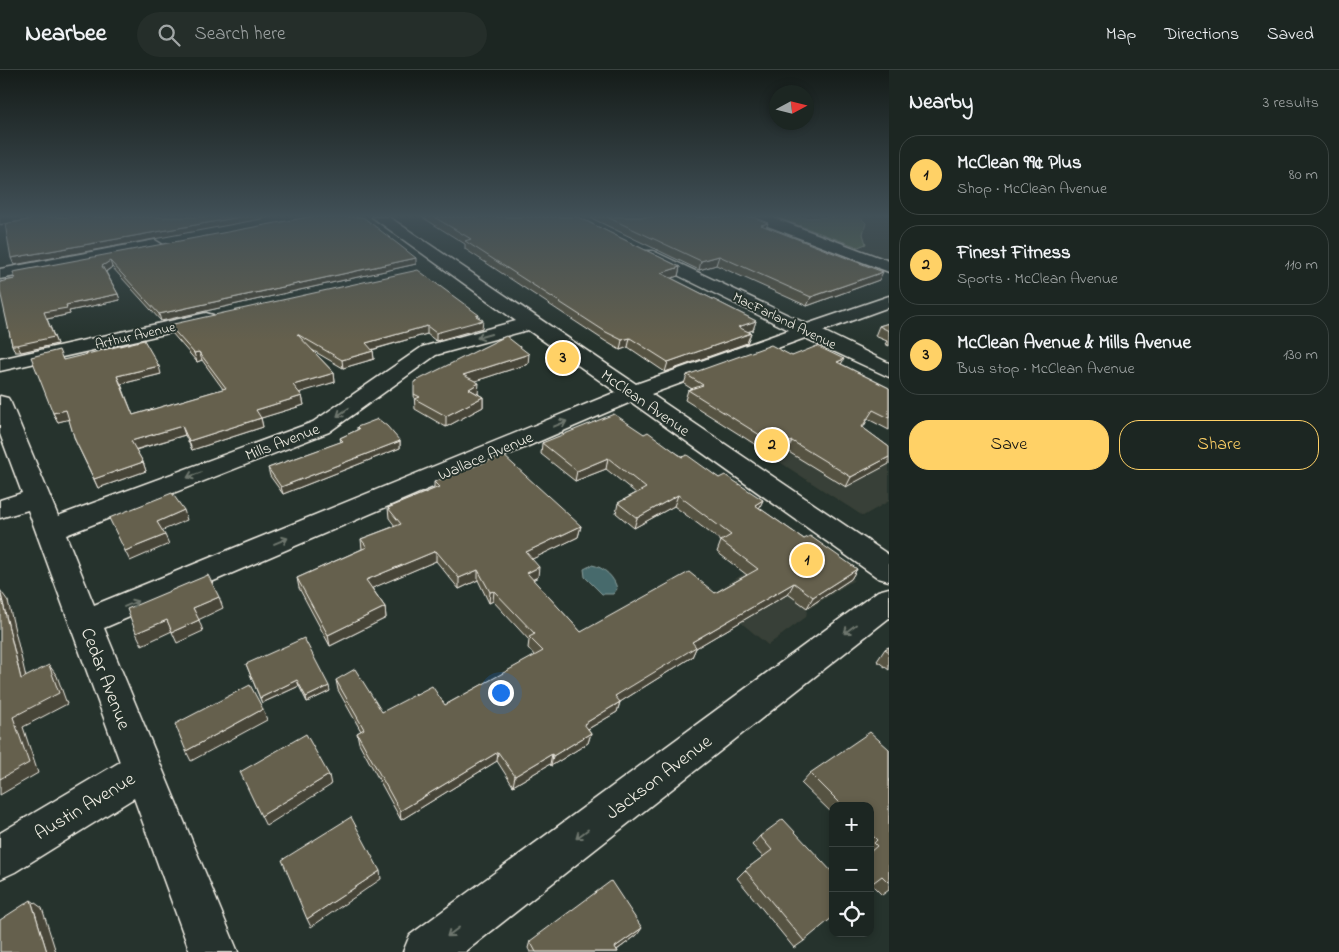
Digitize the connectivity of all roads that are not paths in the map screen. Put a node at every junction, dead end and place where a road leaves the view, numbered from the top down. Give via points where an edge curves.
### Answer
1 (86, 258) edge
2 (427, 258) edge
3 (657, 258) edge
4 (866, 258) edge
5 (889, 267) edge
6 (0, 274) edge
7 (889, 301) edge
8 (226, 314) edge
9 (531, 323) junction
10 (807, 331) junction
11 (0, 366) edge
12 (889, 370) edge
13 (633, 393) junction
14 (0, 403) edge
15 (37, 498) junction
16 (0, 509) edge
17 (50, 530) junction
18 (889, 570) edge
19 (889, 600) edge
20 (86, 622) junction
21 (143, 770) junction
22 (0, 857) edge
23 (214, 952) edge
24 (427, 952) edge

1 - 6 street
2 - 9 street, McClean Avenue via 436,267
3 - 10 street, MacFarland Avenue
4 - 5 street
7 - 10 street, Wallace Avenue
8 - 11 street, Arthur Avenue
9 - 13 street, McClean Avenue
9 -> 17 street, Mills Avenue via 429,351 322,427
10 - 12 street, MacFarland Avenue
10 - 13 street, Wallace Avenue
13 - 18 street, McClean Avenue
20 -> 13 street, Wallace Avenue
14 - 15 street, Cedar Avenue
15 - 16 street
15 - 17 street, Cedar Avenue
17 - 20 street, Cedar Avenue
19 -> 24 street, Jackson Avenue
20 - 21 street, Cedar Avenue
21 - 22 street, Austin Avenue
21 - 23 street, Cedar Avenue

